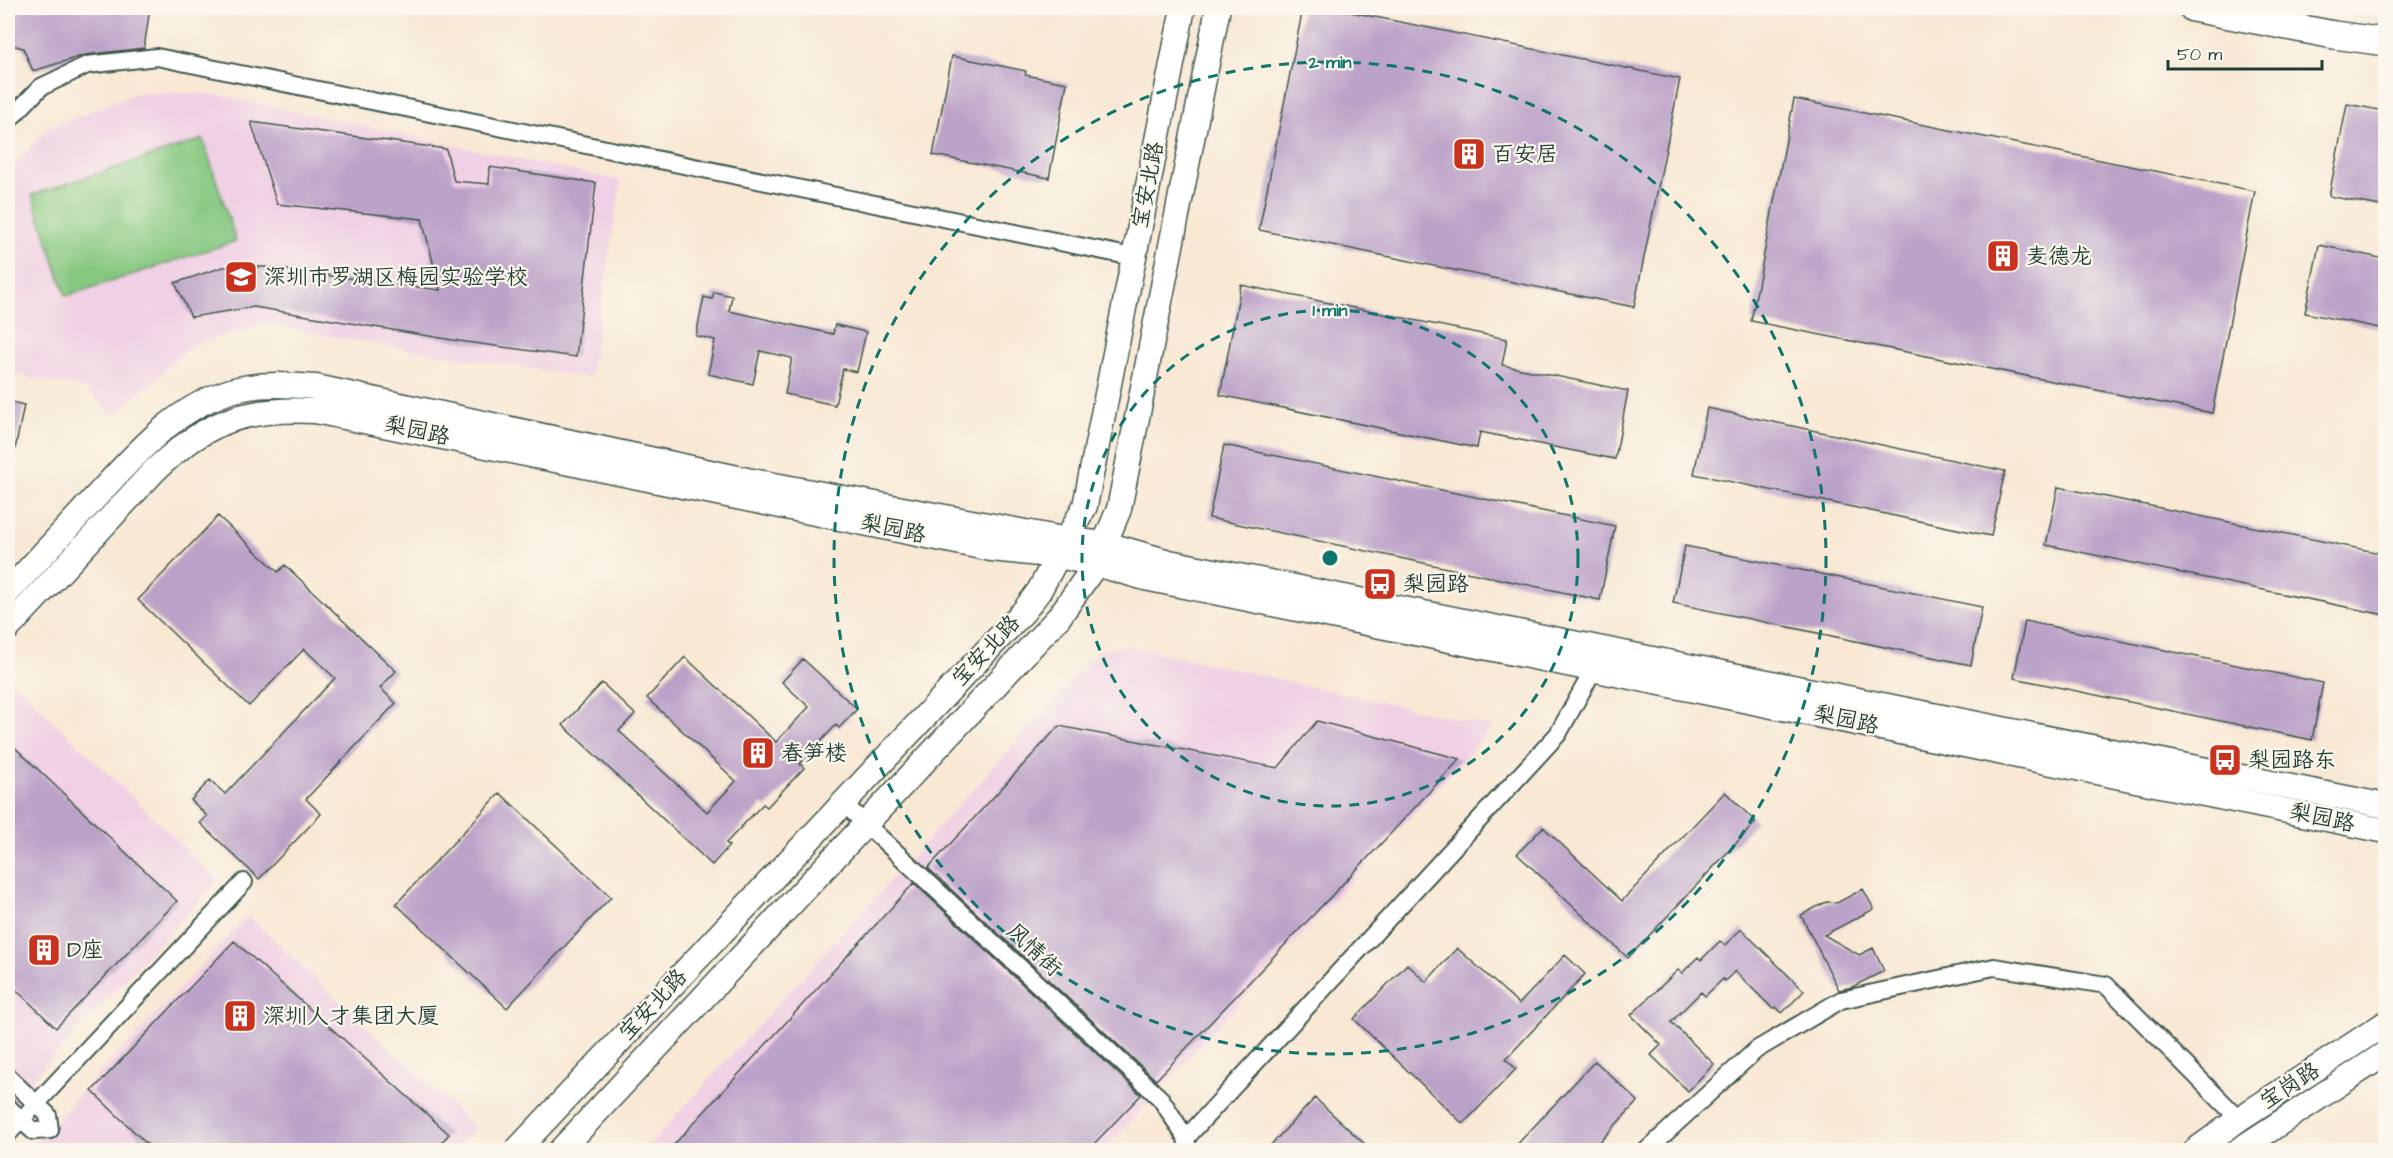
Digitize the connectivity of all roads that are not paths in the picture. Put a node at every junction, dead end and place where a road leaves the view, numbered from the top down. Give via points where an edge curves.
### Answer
1 (1183, 8) edge
2 (1218, 8) edge
3 (2193, 8) edge
4 (2385, 42) edge
5 (8, 121) edge
6 (1133, 257) junction
7 (1063, 548) junction
8 (1101, 554) junction
9 (8, 592) edge
10 (8, 628) edge
11 (1596, 658) junction
12 (843, 802) junction
13 (2385, 806) edge
14 (867, 824) junction
15 (2385, 831) edge
16 (244, 882) dead end
17 (2385, 1023) edge
18 (2385, 1053) edge
19 (8, 1077) edge
20 (36, 1104) junction
21 (8, 1107) edge
22 (21, 1119) junction
23 (2239, 1119) junction
24 (8, 1134) edge
25 (1187, 1144) edge
26 (518, 1150) edge
27 (561, 1150) edge
28 (1647, 1150) edge
29 (2196, 1150) edge
30 (2239, 1150) edge

1 - 6 street, 宝安北路
2 - 8 street, 宝安北路 via 1119,509
3 - 4 main road
5 - 6 street via 41,87 87,65 157,57
6 - 7 street, 宝安北路 via 1085,506
7 - 8 street, 梨园路
7 - 9 street, 梨园路 via 326,389 275,384 238,389 176,418 148,441
7 - 10 street, 梨园路 via 991,549 354,418 285,410 253,413 224,422 195,436 172,454
7 - 12 street, 宝安北路 via 1024,610
8 - 11 street, 梨园路 via 1145,578
8 - 14 street, 宝安北路 via 1059,617
11 - 13 street, 梨园路
11 - 15 street, 梨园路
11 - 25 street via 1558,734
12 - 14 street, 风情街
12 - 26 street, 宝安北路
14 - 25 street, 风情街 via 1161,1099
14 - 27 street, 宝安北路
16 - 20 street
17 - 23 street, 宝岗路
18 - 30 street, 宝岗路
19 - 20 street
20 - 22 street
20 - 22 street via 48,1115 50,1130 33,1131
21 - 22 street
22 - 24 street
23 - 28 street via 2106,985 1994,967 1841,1000 1756,1050
23 - 29 street, 宝岗路

